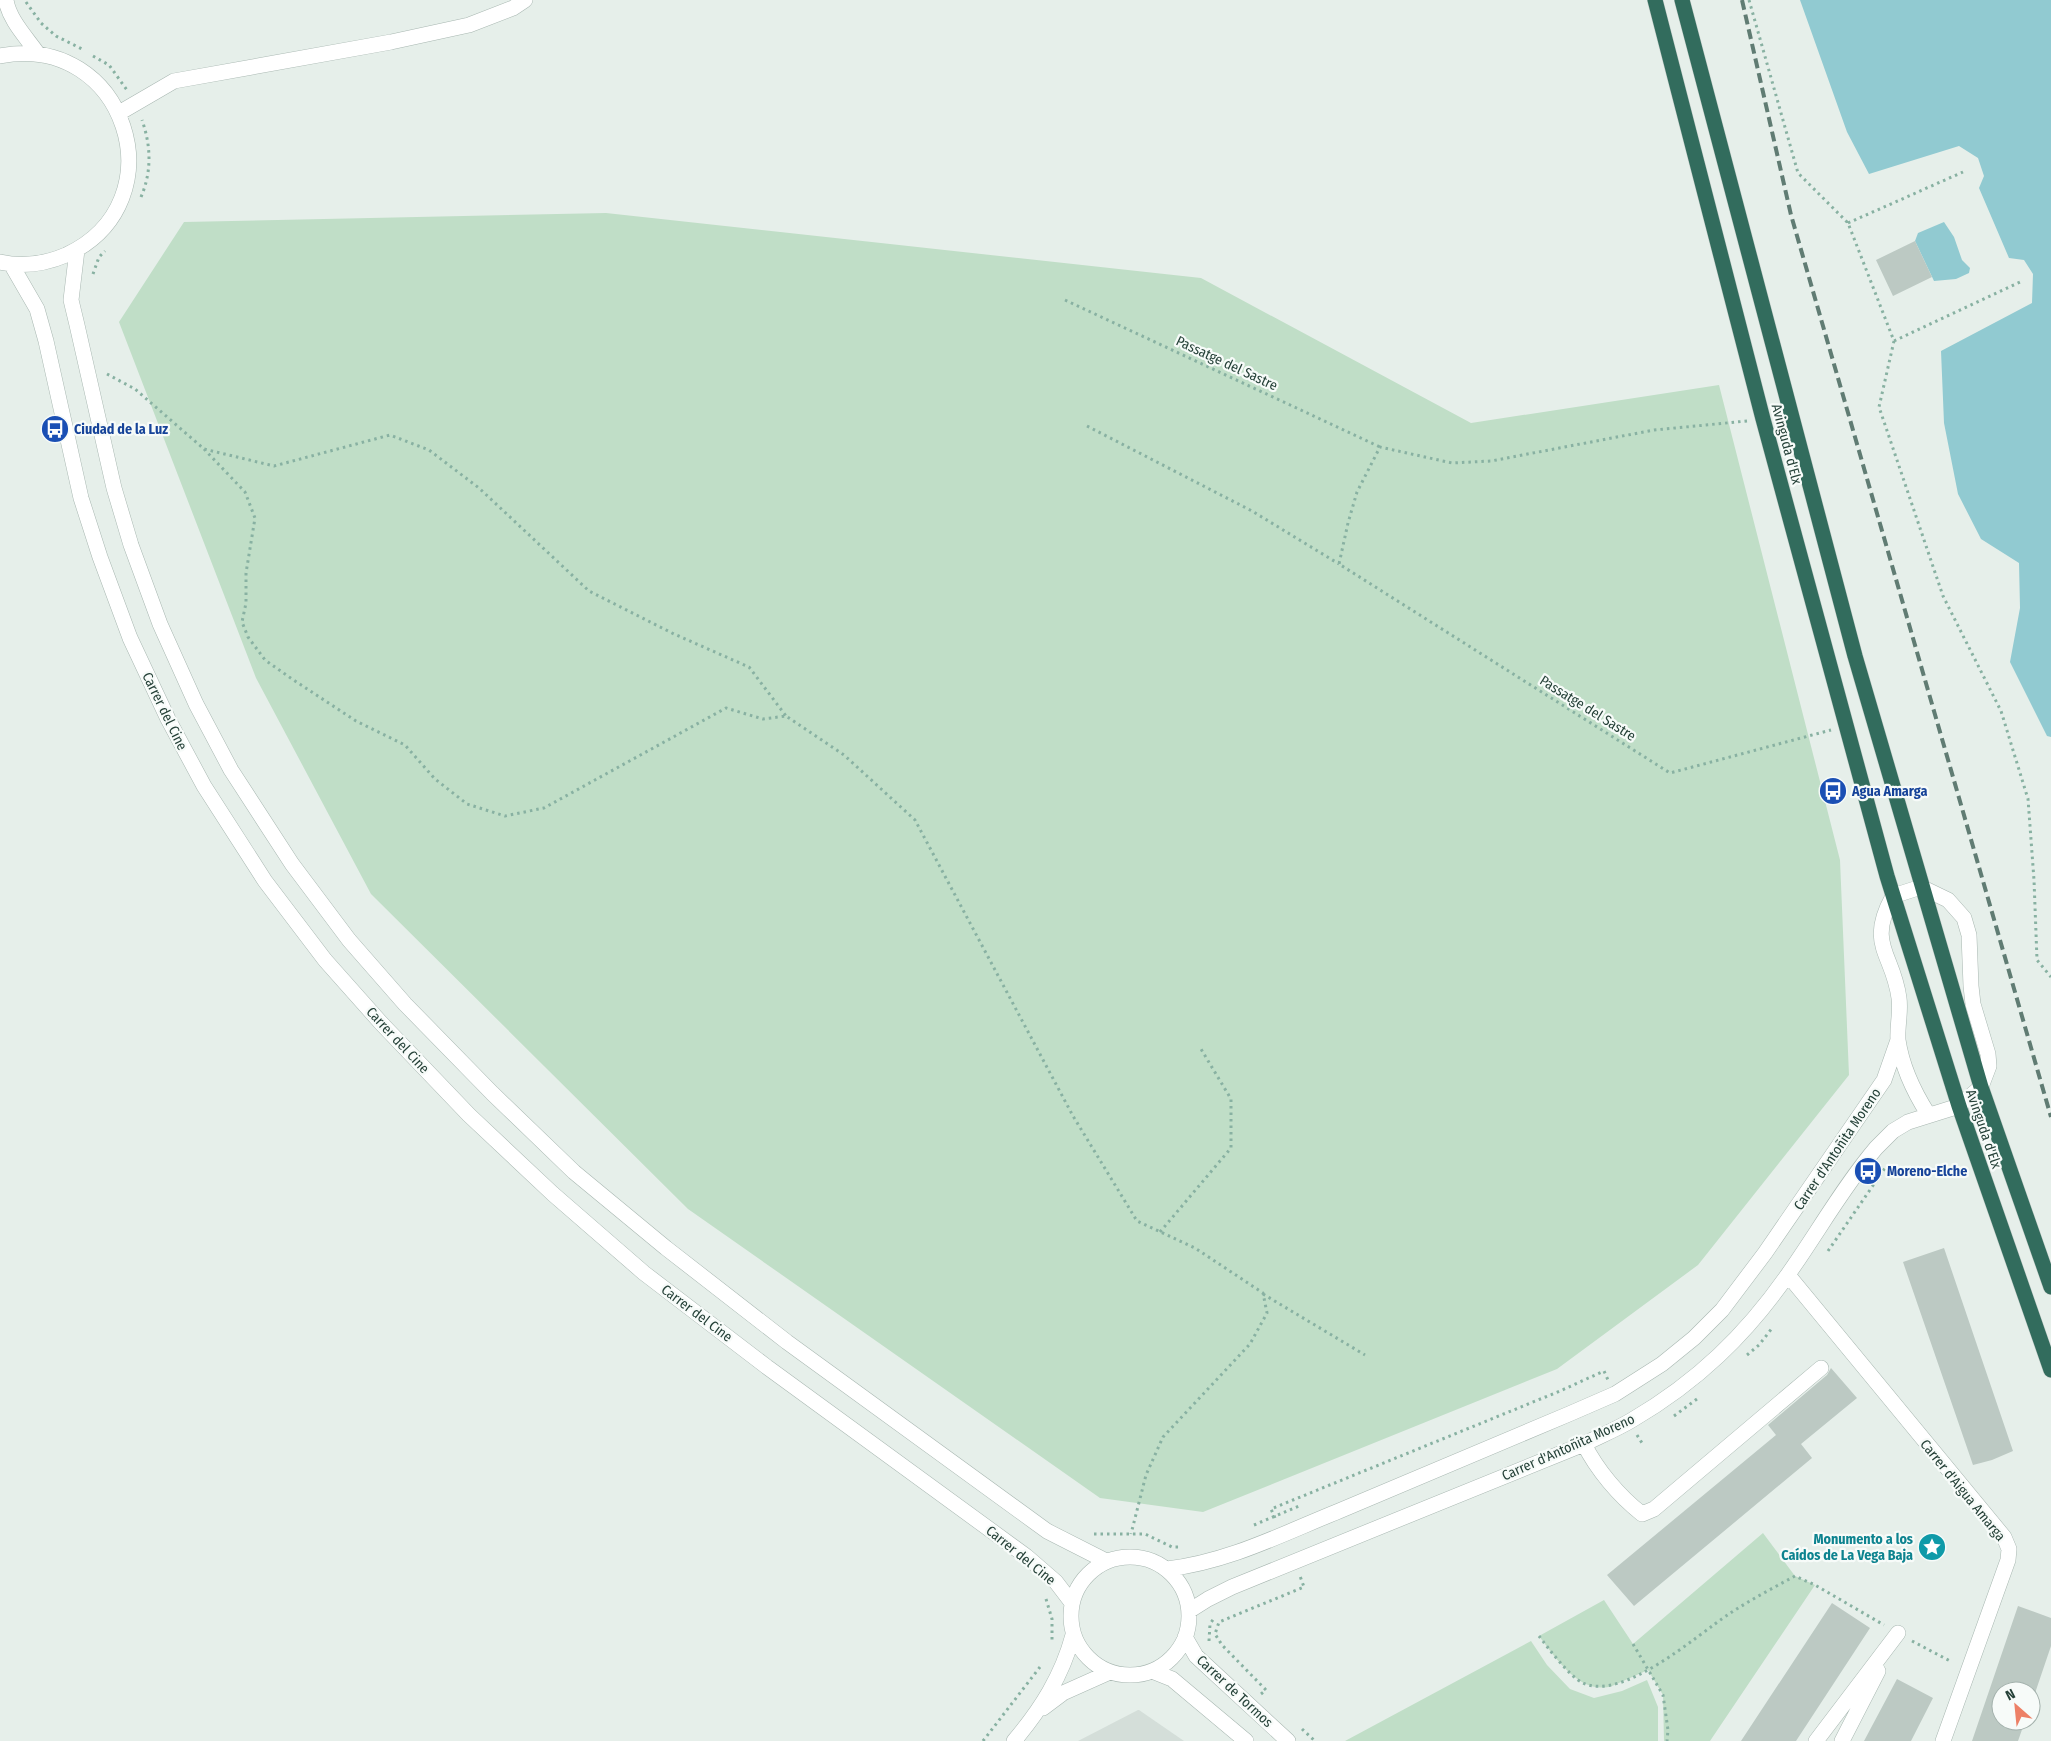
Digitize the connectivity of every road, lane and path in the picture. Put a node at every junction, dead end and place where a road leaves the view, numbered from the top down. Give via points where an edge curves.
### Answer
1 (6, 0) edge
2 (25, 0) edge
3 (525, 0) edge
4 (1655, 0) edge
5 (1682, 0) edge
6 (1749, 0) edge
7 (38, 54) junction
8 (0, 56) edge
9 (136, 104) junction
10 (119, 113) junction
11 (1963, 172) dead end
12 (139, 203) dead end
13 (1848, 223) junction
14 (110, 244) dead end
15 (76, 250) junction
16 (5, 263) edge
17 (91, 281) dead end
18 (2020, 282) dead end
19 (1065, 300) dead end
20 (1894, 341) junction
21 (104, 365) dead end
22 (106, 374) junction
23 (108, 382) dead end
24 (1763, 419) junction
25 (1087, 426) dead end
26 (1380, 447) junction
27 (204, 448) junction
28 (1339, 564) junction
29 (786, 716) junction
30 (1847, 726) junction
31 (1922, 887) junction
32 (1893, 896) junction
33 (2051, 977) edge
34 (1898, 1038) junction
35 (1201, 1049) dead end
36 (1981, 1087) junction
37 (1959, 1106) junction
38 (1928, 1114) junction
39 (1160, 1232) junction
40 (1788, 1275) junction
41 (2051, 1287) edge
42 (1262, 1294) junction
43 (1365, 1355) dead end
44 (1821, 1368) dead end
45 (2051, 1370) edge
46 (1615, 1372) dead end
47 (1607, 1377) junction
48 (1598, 1381) dead end
49 (1609, 1382) dead end
50 (1584, 1444) junction
51 (1302, 1505) dead end
52 (1271, 1509) dead end
53 (1267, 1520) junction
54 (1250, 1527) dead end
55 (1090, 1532) dead end
56 (1131, 1534) junction
57 (1274, 1537) junction
58 (1181, 1547) dead end
59 (1106, 1561) junction
60 (1167, 1570) junction
61 (1304, 1587) dead end
62 (1072, 1603) junction
63 (1189, 1611) junction
64 (1217, 1613) dead end
65 (1898, 1633) junction
66 (1073, 1635) junction
67 (1539, 1636) dead end
68 (1185, 1637) junction
69 (1209, 1642) dead end
70 (1633, 1644) dead end
71 (1918, 1644) dead end
72 (1950, 1661) dead end
73 (1648, 1670) junction
74 (1152, 1671) junction
75 (1110, 1672) junction
76 (1243, 1674) dead end
77 (1263, 1693) junction
78 (1270, 1699) dead end
79 (1249, 1705) junction
80 (1038, 1712) junction
81 (1295, 1723) dead end
82 (1014, 1741) edge
83 (1246, 1741) edge
84 (1288, 1741) edge
85 (1315, 1741) edge
86 (1667, 1741) edge
87 (1816, 1741) edge
88 (1842, 1741) edge
89 (1943, 1741) edge

1 - 7 street via 19,28
2 - 9 path via 41,23 56,36 109,65
3 - 9 street via 514,8 470,25 174,81
4 - 24 highway, Avinguda d'Elx
5 - 31 highway, Avinguda d'Elx via 1855,656
6 - 13 path via 1798,174
7 - 8 street
7 - 10 street via 63,60 86,73 105,91
9 - 10 street
9 - 12 path via 150,156
10 - 15 street via 127,138 129,164 125,190 114,213 98,234
11 - 13 path
13 - 20 path
14 - 17 path via 99,257
15 - 16 street via 34,264
15 - 59 street via 71,300 76,325 114,488 160,624 196,704 231,770 292,864 349,940 405,1004 492,1093 574,1172 666,1248 787,1342 1047,1531
16 - 62 street, Carrer del Cine via 37,309 82,498 130,638 204,786 266,881 325,960 469,1115 644,1273 1026,1556 1056,1582
18 - 20 path
19 - 26 path, Passatge del Sastre
20 - 33 path via 1879,407 1943,596 2000,711 2028,799 2037,960
21 - 22 path
22 - 23 path
22 - 27 path via 135,389
24 - 26 path, Passatge del Sastre via 1654,430 1491,462 1452,463
24 - 30 highway, Avinguda d'Elx
25 - 28 path, Passatge del Sastre via 1252,510
26 - 28 path via 1357,492
27 - 29 path via 274,466 390,435 429,450 479,488 589,591 749,667
27 - 29 path via 245,492 255,518 242,622 248,637 265,660 292,679 356,721 406,745 435,778 467,804 505,816 544,808 726,708 763,718
28 - 30 path, Passatge del Sastre via 1670,773
29 - 39 path via 844,755 915,820 1073,1116 1137,1221
30 - 32 highway, Avinguda d'Elx
31 - 32 street
31 - 36 highway, Avinguda d'Elx
31 - 36 street, Avinguda d'Elx via 1948,900 1964,918 1973,1004 1988,1054 1989,1066
32 - 34 street via 1881,921 1881,938 1899,998
32 - 37 highway, Avinguda d'Elx
34 - 38 street via 1904,1066
34 - 57 street, Carrer d'Antoñita Moreno via 1884,1080 1765,1253 1722,1310 1662,1364 1615,1394
35 - 39 path via 1232,1099 1231,1148
36 - 37 street, Carrer d'Antoñita Moreno
36 - 41 highway, Avinguda d'Elx
37 - 38 street, Carrer d'Antoñita Moreno
37 - 45 highway, Avinguda d'Elx
38 - 40 street, Carrer d'Antoñita Moreno via 1893,1131 1876,1148
39 - 42 path via 1194,1248
40 - 50 street, Carrer d'Antoñita Moreno via 1743,1332 1700,1373 1630,1422
40 - 89 street, Carrer d'Aigua Amarga via 2004,1538 2009,1549 2008,1560
42 - 43 path
42 - 56 path via 1267,1313 1250,1344 1163,1437 1146,1475
44 - 50 street via 1654,1508 1642,1514 1592,1461
46 - 47 path
47 - 48 path
47 - 49 path
47 - 52 path via 1604,1371
50 - 63 street, Carrer d'Antoñita Moreno via 1232,1587
51 - 53 path
53 - 54 path
53 - 57 path
55 - 56 path via 1096,1535
56 - 58 path via 1145,1534 1172,1547
57 - 60 street, Carrer d'Antoñita Moreno via 1222,1559
59 - 60 street via 1138,1557 1154,1561
59 - 62 street via 1079,1585
60 - 63 street via 1186,1595
61 - 77 path via 1219,1622 1215,1634 1222,1646 1266,1690
62 - 66 street
63 - 68 street
64 - 69 path via 1210,1624
65 - 73 path via 1795,1576 1729,1614
65 - 87 street
65 - 88 street
66 - 75 street via 1094,1664
66 - 80 street via 1068,1656
67 - 73 path via 1582,1683 1610,1686
68 - 74 street via 1177,1652
68 - 79 street, Carrer de Tormos via 1196,1656
70 - 73 path
71 - 72 path
73 - 86 path via 1663,1695
74 - 75 street via 1138,1675
74 - 83 street via 1172,1679
75 - 80 street via 1063,1693
76 - 77 path
77 - 78 path
77 - 79 path
79 - 84 street, Carrer de Tormos
80 - 82 street
81 - 85 path

